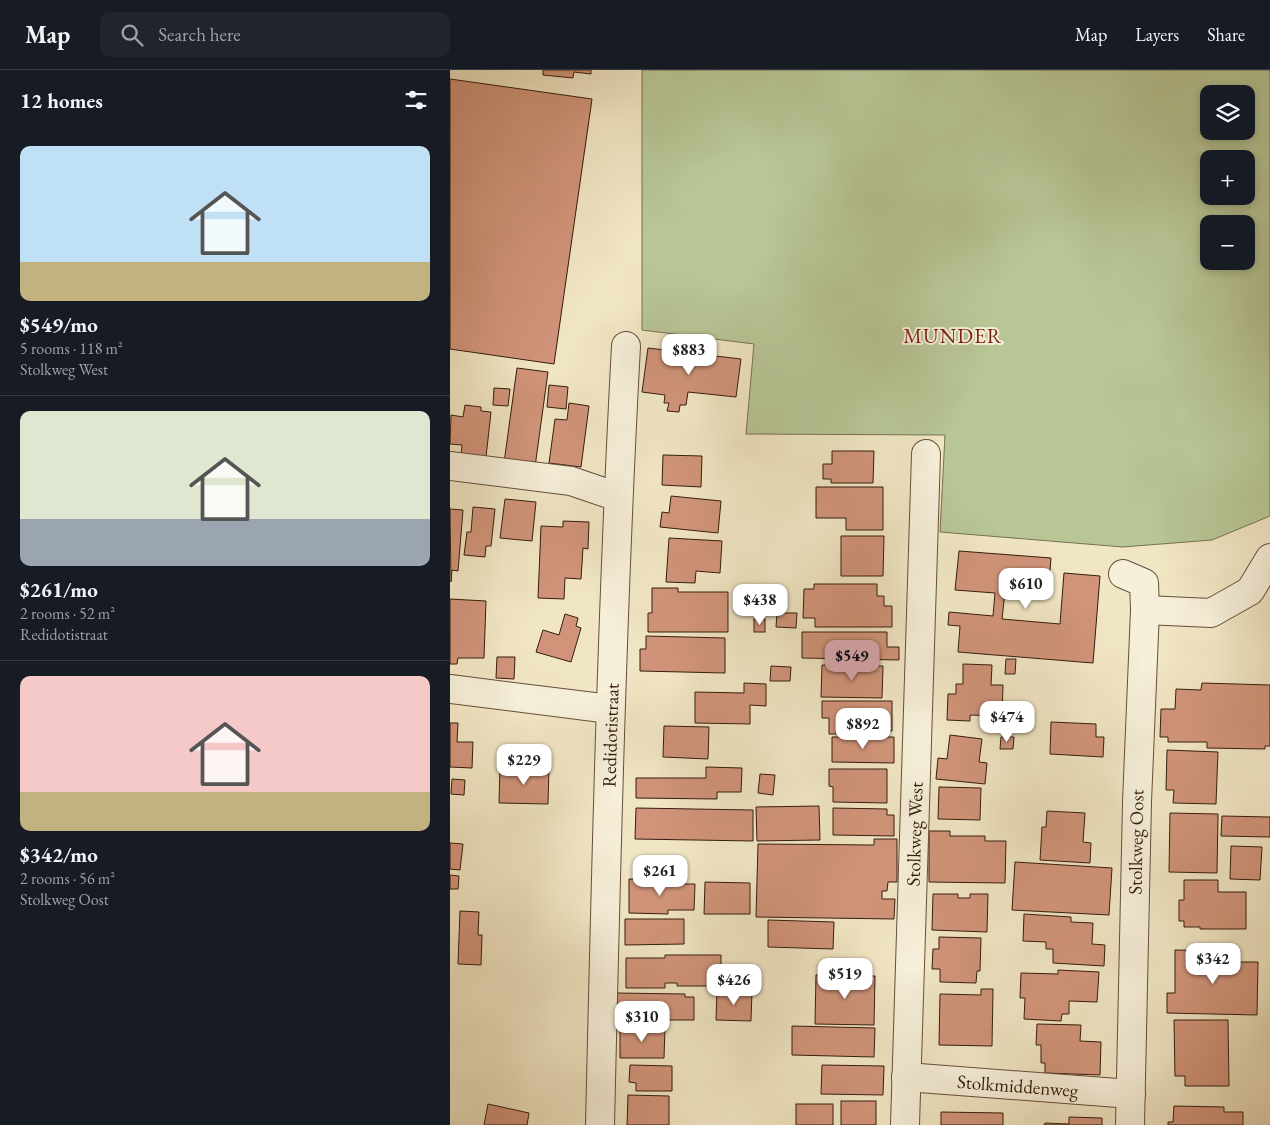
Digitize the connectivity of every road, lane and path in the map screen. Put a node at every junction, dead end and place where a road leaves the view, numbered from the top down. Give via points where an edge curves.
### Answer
1 (626, 346) dead end
2 (926, 454) dead end
3 (450, 466) edge
4 (618, 497) junction
5 (1270, 558) edge
6 (1123, 574) dead end
7 (1145, 610) junction
8 (450, 689) edge
9 (610, 709) junction
10 (906, 1077) junction
11 (1130, 1094) junction
12 (600, 1125) edge
13 (905, 1125) edge
14 (1130, 1125) edge

1 - 4 street, Redidotistraat
2 - 10 street, Stolkweg West
3 - 4 street via 571,481
4 - 9 street, Redidotistraat
5 - 7 street via 1250,590 1211,613
6 - 7 street, Stolkweg Oost via 1144,582
7 - 11 street, Stolkweg Oost
8 - 9 street
9 - 12 street, Redidotistraat
10 - 11 street, Stolkmiddenweg
10 - 13 street, Stolkweg West
11 - 14 street, Stolkweg Oost

